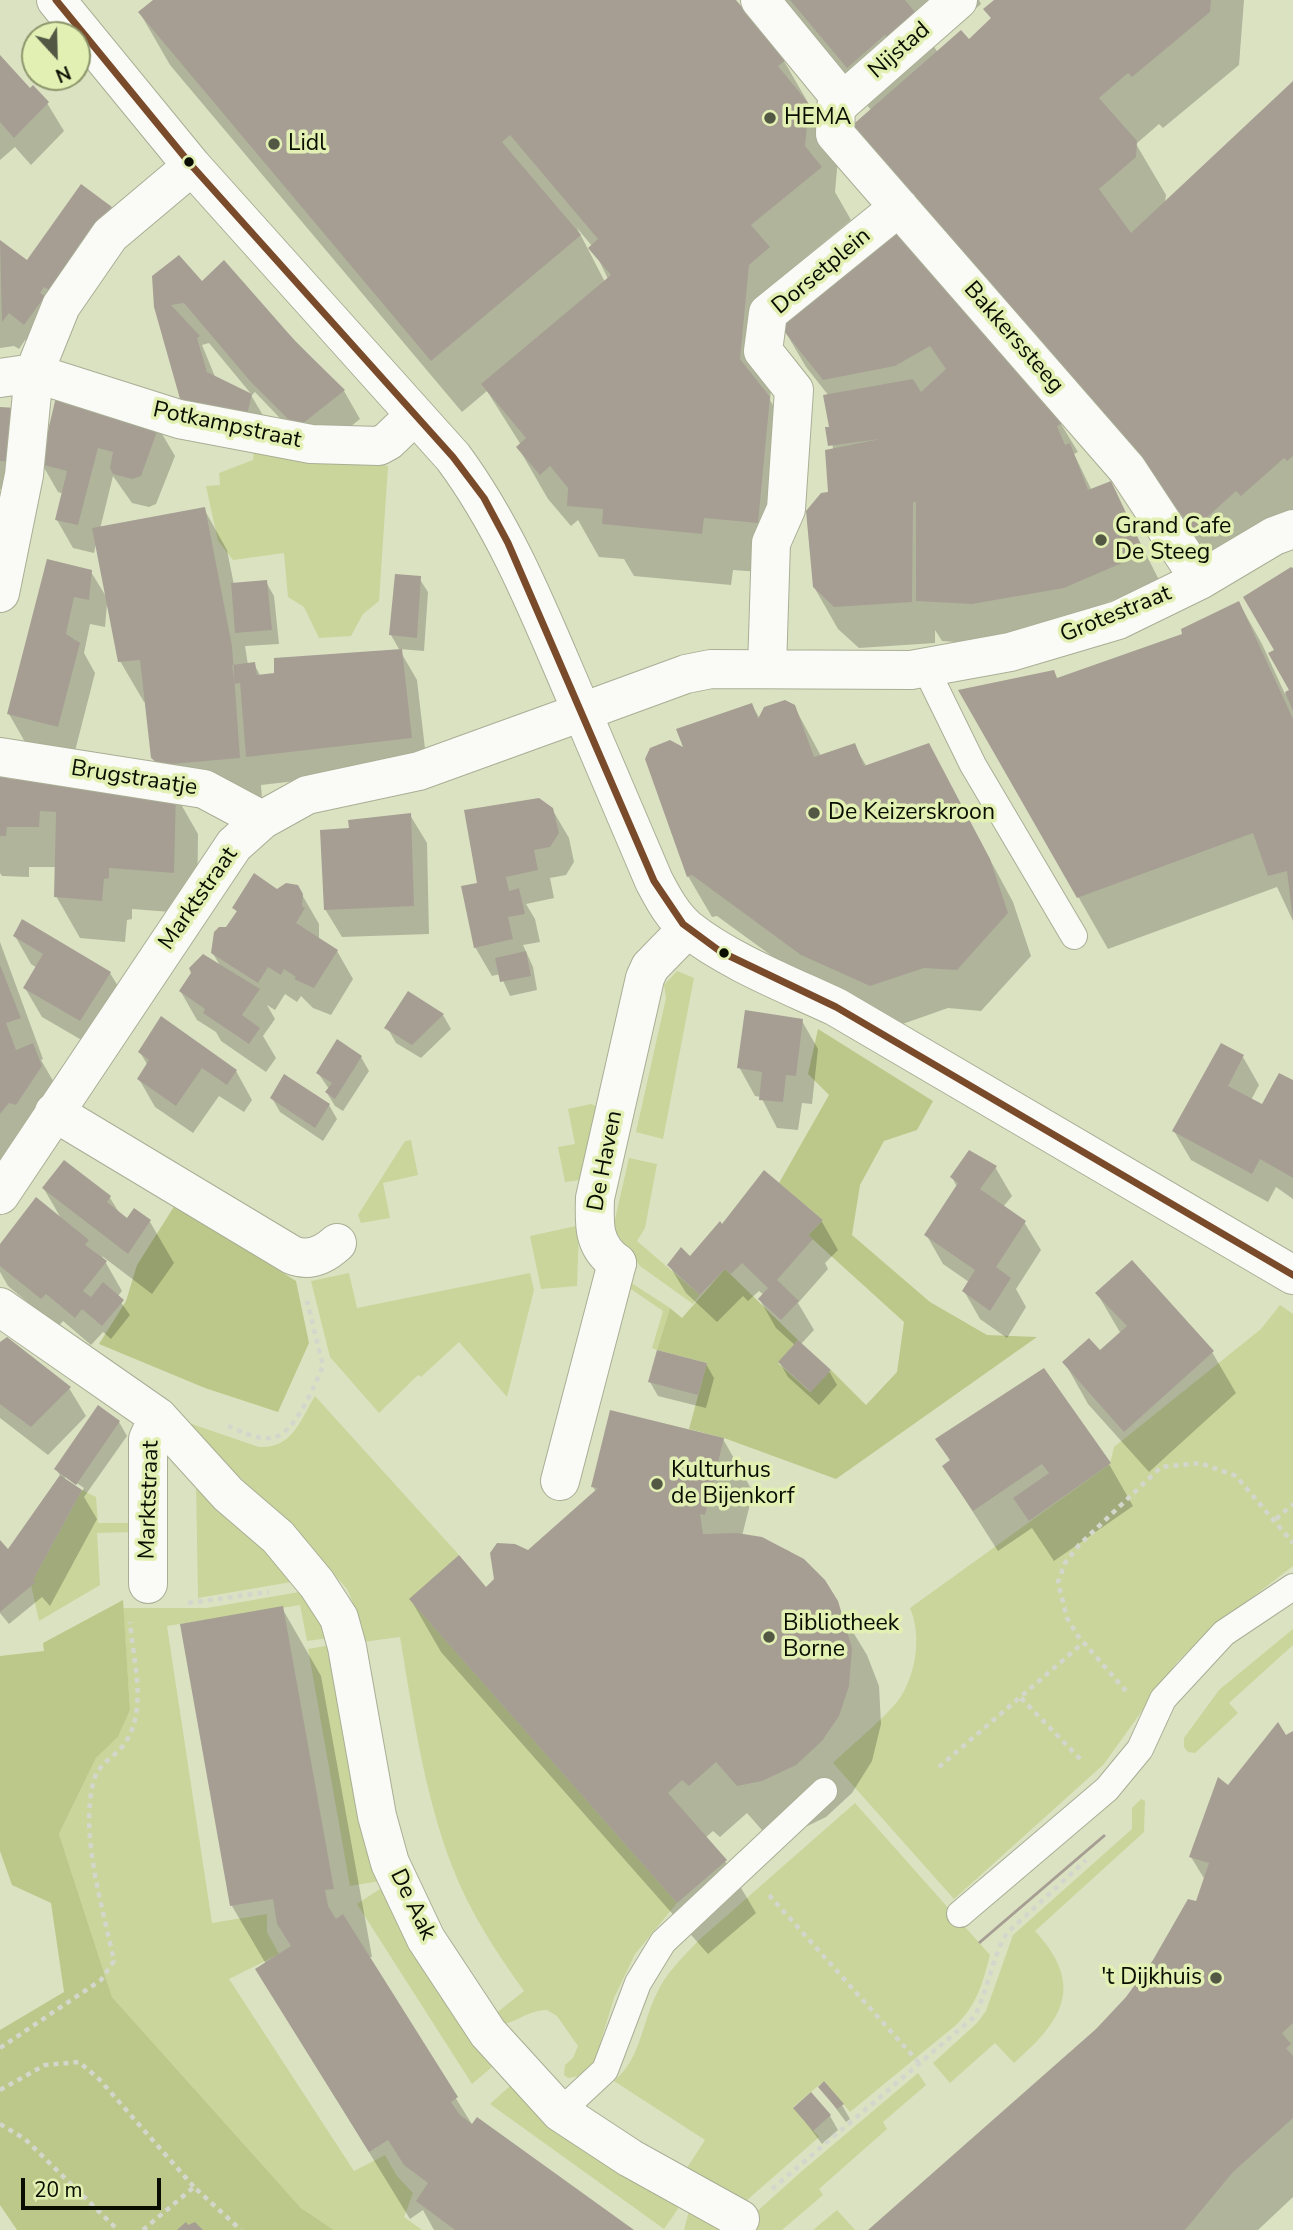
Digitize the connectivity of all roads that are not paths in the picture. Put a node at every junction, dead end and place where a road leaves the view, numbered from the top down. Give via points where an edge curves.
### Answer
1 (57, 0) edge
2 (760, 0) edge
3 (958, 0) edge
4 (842, 101) junction
5 (192, 166) junction
6 (899, 207) junction
7 (17, 375) edge
8 (414, 416) junction
9 (1293, 529) edge
10 (1200, 580) junction
11 (0, 593) edge
12 (767, 668) junction
13 (926, 669) junction
14 (582, 712) junction
15 (0, 757) edge
16 (262, 820) junction
17 (687, 929) junction
18 (1074, 936) dead end
19 (54, 1112) junction
20 (2, 1188) edge
21 (337, 1243) dead end
22 (1293, 1275) edge
23 (0, 1307) edge
24 (158, 1417) junction
25 (560, 1481) dead end
26 (228, 1494) joint
27 (1293, 1587) edge
28 (148, 1594) road end
29 (824, 1791) dead end
30 (960, 1914) dead end
31 (560, 2112) junction
32 (740, 2219) road end

1 - 5 street
2 - 4 street
3 - 4 street, Nijstad
4 - 6 street, Bakkerssteeg via 836,107 835,134
5 - 7 street via 110,235
5 - 8 street
6 - 10 street, Bakkerssteeg via 1127,469
6 - 12 street, Dorsetplein via 768,313 763,351 794,390 786,509 771,543
7 - 8 street, Potkampstraat via 179,419 312,444 379,446
7 - 11 street via 24,475
8 - 14 street via 484,498
9 - 10 street, Grotestraat
10 - 13 street, Grotestraat via 1092,629
12 - 13 street
12 - 14 street via 711,668
13 - 18 lane via 973,765
14 - 16 street, Marktstraat via 419,771 307,795
14 - 17 street via 654,881
15 - 16 street, Brugstraatje via 204,789
16 - 19 street, Marktstraat via 234,845
17 - 22 street via 762,973 836,1007
17 - 25 street, De Haven via 645,978 596,1198 593,1229 602,1249 617,1264
19 - 20 street, Marktstraat
19 - 21 street via 300,1258 327,1252
23 - 24 street, Marktstraat
24 - 26 street, Marktstraat
24 - 28 street, Marktstraat via 148,1439
26 - 31 street, De Aak via 278,1537 339,1618 377,1816 409,1906 488,2033
27 - 30 lane via 1224,1633 1163,1699 1140,1749 1107,1789
29 - 31 lane via 663,1942 638,1983 605,2070
31 - 32 street, De Aak via 630,2158

